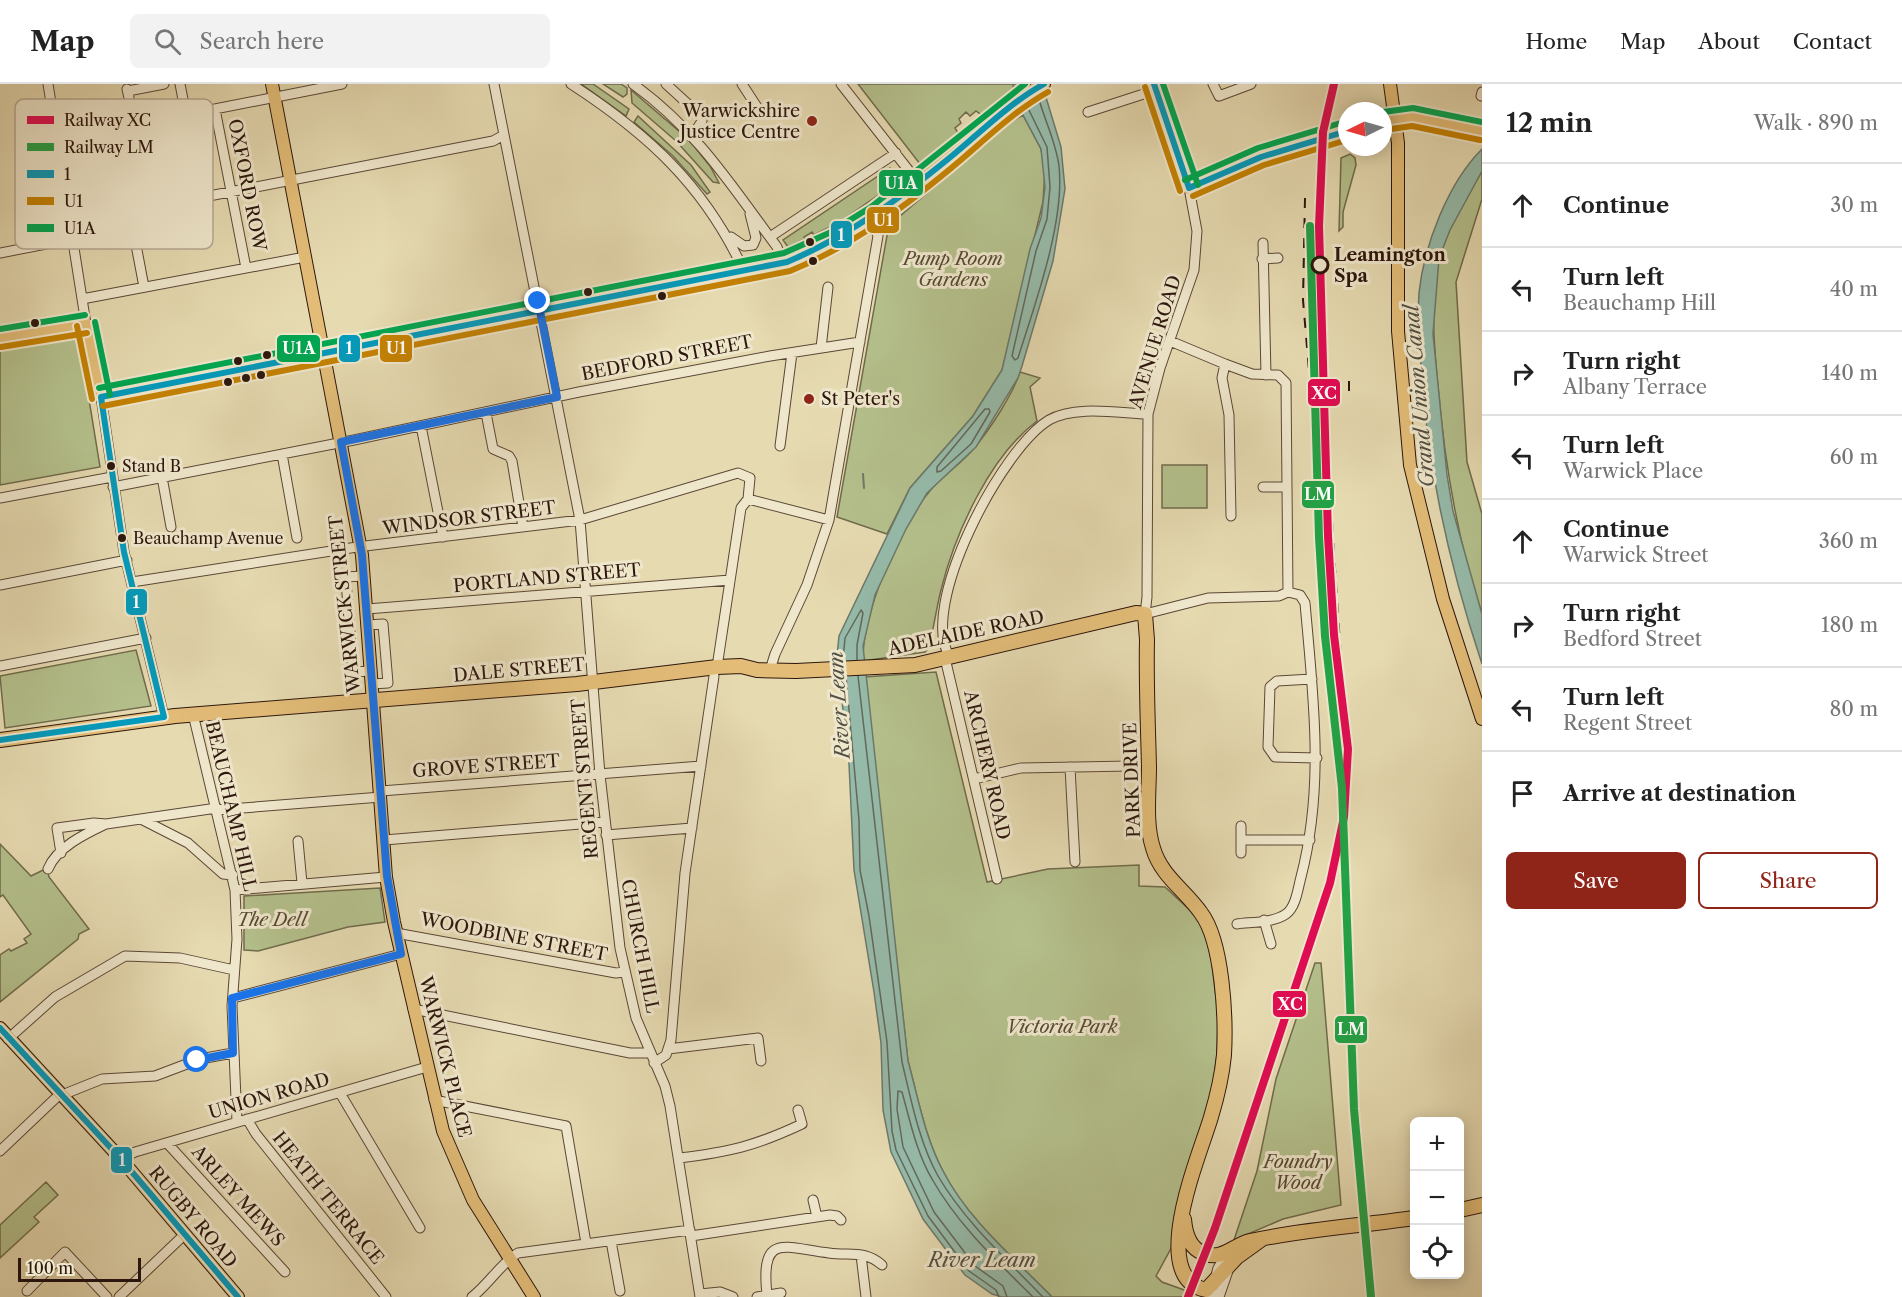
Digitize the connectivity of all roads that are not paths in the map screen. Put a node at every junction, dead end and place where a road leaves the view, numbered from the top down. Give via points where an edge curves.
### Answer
1 (48, 84) edge
2 (164, 84) edge
3 (180, 84) edge
4 (272, 84) edge
5 (342, 84) edge
6 (494, 84) edge
7 (571, 84) edge
8 (634, 84) edge
9 (666, 84) edge
10 (742, 84) edge
11 (841, 84) edge
12 (1043, 84) edge
13 (1213, 84) edge
14 (1251, 84) edge
15 (1390, 84) edge
16 (1155, 87) edge
17 (1482, 92) edge
18 (1481, 96) edge
19 (274, 97) junction
20 (50, 99) edge
21 (130, 99) edge
22 (183, 99) edge
23 (1389, 102) edge
24 (757, 107) dead end
25 (215, 109) joint
26 (1088, 111) dead end
27 (1392, 119) edge
28 (1482, 131) edge
29 (1338, 134) edge
30 (504, 135) junction
31 (693, 135) junction
32 (1392, 137) edge
33 (896, 153) junction
34 (290, 179) junction
35 (917, 181) junction
36 (1189, 188) junction
37 (231, 191) junction
38 (213, 195) edge
39 (749, 208) junction
40 (871, 218) junction
41 (726, 232) junction
42 (770, 237) junction
43 (1263, 243) dead end
44 (21, 249) edge
45 (74, 249) edge
46 (137, 249) edge
47 (0, 253) edge
48 (305, 257) junction
49 (1278, 258) dead end
50 (1262, 259) junction
51 (783, 263) junction
52 (246, 268) junction
53 (744, 271) junction
54 (144, 287) junction
55 (828, 287) dead end
56 (82, 299) junction
57 (540, 311) junction
58 (86, 324) junction
59 (0, 338) edge
60 (1170, 341) junction
61 (860, 342) junction
62 (821, 348) junction
63 (324, 353) junction
64 (792, 353) junction
65 (1225, 364) junction
66 (1266, 375) junction
67 (100, 397) junction
68 (557, 397) junction
69 (486, 413) junction
70 (1148, 414) junction
71 (421, 426) junction
72 (341, 442) junction
73 (780, 446) dead end
74 (282, 454) junction
75 (162, 477) junction
76 (112, 482) junction
77 (1263, 487) dead end
78 (1287, 487) junction
79 (0, 498) edge
80 (748, 499) junction
81 (293, 513) junction
82 (282, 515) dead end
83 (1231, 516) dead end
84 (580, 520) junction
85 (829, 520) junction
86 (171, 527) dead end
87 (523, 527) junction
88 (443, 537) junction
89 (297, 538) dead end
90 (361, 547) junction
91 (127, 560) junction
92 (364, 576) junction
93 (730, 580) junction
94 (132, 582) junction
95 (0, 585) edge
96 (586, 591) junction
97 (1288, 592) junction
98 (514, 597) junction
99 (515, 608) dead end
100 (367, 609) junction
101 (1145, 614) junction
102 (368, 625) junction
103 (146, 638) junction
104 (946, 653) junction
105 (0, 666) edge
106 (764, 670) junction
107 (370, 671) junction
108 (716, 672) junction
109 (1312, 679) junction
110 (594, 682) junction
111 (372, 684) junction
112 (373, 700) junction
113 (193, 714) junction
114 (164, 717) junction
115 (1482, 719) edge
116 (0, 740) edge
117 (1317, 758) junction
118 (701, 766) junction
119 (1131, 766) dead end
120 (1070, 767) junction
121 (600, 775) junction
122 (974, 779) junction
123 (381, 794) junction
124 (217, 809) junction
125 (141, 819) junction
126 (605, 822) junction
127 (105, 824) junction
128 (1241, 826) dead end
129 (692, 828) junction
130 (606, 834) junction
131 (384, 840) junction
132 (1241, 840) junction
133 (1310, 840) junction
134 (298, 841) dead end
135 (61, 853) junction
136 (1241, 853) dead end
137 (1075, 862) dead end
138 (609, 867) joint
139 (48, 869) dead end
140 (233, 875) junction
141 (387, 876) junction
142 (997, 879) dead end
143 (302, 883) junction
144 (236, 890) junction
145 (1264, 920) junction
146 (1237, 924) dead end
147 (396, 933) junction
148 (1271, 944) dead end
149 (401, 954) junction
150 (234, 970) junction
151 (624, 972) junction
152 (232, 998) junction
153 (414, 1010) junction
154 (0, 1028) edge
155 (8, 1039) junction
156 (669, 1049) junction
157 (233, 1053) junction
158 (649, 1053) junction
159 (761, 1061) dead end
160 (654, 1063) junction
161 (427, 1067) junction
162 (340, 1093) junction
163 (61, 1095) junction
164 (434, 1100) junction
165 (798, 1110) dead end
166 (242, 1120) junction
167 (167, 1143) junction
168 (0, 1151) edge
169 (679, 1158) junction
170 (121, 1159) junction
171 (813, 1200) dead end
172 (1482, 1205) edge
173 (1183, 1207) junction
174 (1464, 1208) edge
175 (407, 1209) junction
176 (399, 1216) dead end
177 (817, 1217) junction
178 (1410, 1218) edge
179 (841, 1220) dead end
180 (420, 1228) dead end
181 (690, 1233) junction
182 (184, 1235) junction
183 (611, 1241) junction
184 (586, 1243) junction
185 (1200, 1253) junction
186 (861, 1255) junction
187 (510, 1258) junction
188 (1229, 1258) junction
189 (882, 1265) dead end
190 (285, 1272) dead end
191 (1183, 1272) junction
192 (27, 1291) dead end
193 (620, 1291) dead end
194 (1212, 1292) edge
195 (781, 1293) dead end
196 (700, 1295) edge
197 (762, 1296) edge
198 (107, 1297) edge
199 (119, 1297) edge
200 (238, 1297) edge
201 (386, 1297) edge
202 (472, 1297) edge
203 (534, 1297) edge
204 (733, 1297) edge
205 (866, 1297) edge

1 - 20 street
2 - 21 street via 128,90
3 - 22 street
4 - 19 main road, WARWICK STREET
5 - 19 street
6 - 30 street, REGENT STREET
7 - 41 street via 648,140 704,201
8 - 31 street
9 - 31 street via 701,116 702,122
10 - 24 street
11 - 33 street
12 - 35 main road
13 - 14 street via 1219,96
15 - 23 main road
16 - 26 street
16 - 36 main road
17 - 18 street
19 - 25 street
19 - 34 main road, WARWICK STREET
25 - 37 street, OXFORD ROW
27 - 28 main road via 1425,119
29 - 36 main road via 1258,158
30 - 34 street via 493,141 370,164 359,174 354,169 339,170
30 - 57 street, REGENT STREET
31 - 39 street
32 - 115 main road via 1398,174 1398,316 1408,454 1432,562
33 - 35 street
33 - 42 street
34 - 37 street
34 - 48 main road, WARWICK STREET
35 - 40 main road
36 - 60 street, AVENUE ROAD via 1196,221 1196,256 1188,293
37 - 38 street
37 - 52 street, OXFORD ROW
39 - 41 street via 756,238 751,246 740,244
39 - 42 street
40 - 51 main road via 812,252
40 - 61 street via 878,236
41 - 53 street
42 - 51 street
43 - 50 street
44 - 47 street
45 - 56 street
46 - 54 street
48 - 52 street
48 - 63 main road, WARWICK STREET
49 - 50 street
50 - 66 street
51 - 53 main road
52 - 54 street
53 - 57 main road
54 - 56 street
55 - 62 street
56 - 58 street
57 - 63 main road
57 - 68 street, REGENT STREET
58 - 59 main road
58 - 67 main road
60 - 65 street
60 - 70 street, AVENUE ROAD
61 - 62 street, BEDFORD STREET
61 - 85 street
62 - 64 street, BEDFORD STREET
63 - 67 main road
63 - 72 main road, WARWICK STREET
64 - 68 street, BEDFORD STREET
64 - 73 street
65 - 66 street via 1252,375
65 - 83 street via 1222,378 1229,416
66 - 78 street via 1281,376 1287,386
67 - 76 street
68 - 69 street, BEDFORD STREET
68 - 84 street, REGENT STREET
69 - 71 street, BEDFORD STREET
69 - 87 street via 493,449 512,461
70 - 101 street, AVENUE ROAD
70 - 104 street, ARCHERY ROAD via 1069,413 1049,420 1019,446 988,491 962,549 942,627
71 - 72 street, BEDFORD STREET
71 - 88 street
72 - 74 street, BEDFORD STREET
72 - 90 main road, WARWICK STREET
74 - 75 street, BEDFORD STREET
74 - 81 street
75 - 76 street, BEDFORD STREET
75 - 86 street
76 - 79 street, BEDFORD STREET
76 - 91 street
77 - 78 street
78 - 97 street
80 - 84 street, WINDSOR STREET via 750,478 735,472
80 - 85 street
80 - 93 street via 741,508
81 - 82 street
81 - 89 street
84 - 87 street, WINDSOR STREET
84 - 96 street, REGENT STREET
85 - 106 street via 807,585
87 - 88 street, WINDSOR STREET
88 - 90 street, WINDSOR STREET
90 - 92 main road, WARWICK STREET
90 - 94 street, WINDSOR STREET
91 - 94 street
91 - 95 street
92 - 100 main road, WARWICK STREET
92 - 107 street via 345,577 353,672
93 - 96 street, PORTLAND STREET
93 - 108 street
94 - 103 street
96 - 98 street, PORTLAND STREET
96 - 110 street, REGENT STREET
97 - 101 street via 1279,596 1208,598
97 - 109 street via 1300,595 1305,603
98 - 99 street
98 - 100 street, PORTLAND STREET
100 - 102 main road, WARWICK STREET
101 - 104 highway, ADELAIDE ROAD
101 - 173 highway, PARK DRIVE via 1150,837 1163,870 1200,911 1208,926 1223,1012 1219,1088
102 - 107 main road, WARWICK STREET
102 - 111 street via 383,624 387,683
103 - 105 street
103 - 114 street
104 - 106 highway, ADELAIDE ROAD via 915,665 877,669
104 - 122 street, ARCHERY ROAD
106 - 108 highway, ADELAIDE ROAD via 742,674
107 - 111 main road, WARWICK STREET
108 - 110 highway, DALE STREET
108 - 118 street
109 - 117 street
109 - 117 street via 1277,681 1269,687 1268,747 1275,757
110 - 112 highway, DALE STREET
110 - 121 street, REGENT STREET
111 - 112 main road, WARWICK STREET
112 - 113 highway, DALE STREET
112 - 123 main road, WARWICK STREET
113 - 114 highway, DALE STREET
113 - 124 street, BEAUCHAMP HILL
114 - 116 highway, DALE STREET
117 - 133 street
118 - 121 street, GROVE STREET
118 - 129 street
119 - 120 street
120 - 122 street via 1021,768
120 - 137 street
121 - 123 street, GROVE STREET
121 - 126 street, REGENT STREET
122 - 142 street, ARCHERY ROAD
123 - 124 street, GROVE STREET
123 - 131 main road, WARWICK STREET
124 - 125 street, GROVE STREET
124 - 140 street, BEAUCHAMP HILL
125 - 127 street, GROVE STREET
125 - 140 street via 188,843 221,873
126 - 130 street, REGENT STREET
126 - 131 street
127 - 135 street via 72,842
127 - 135 street, GROVE STREET via 57,828
128 - 132 street
129 - 130 street
129 - 156 street
130 - 138 street, REGENT STREET
131 - 141 main road, WARWICK STREET
132 - 133 street
132 - 136 street
133 - 145 street via 1292,906 1287,914
134 - 143 street
135 - 139 street
138 - 151 street, CHURCH HILL
140 - 144 street, BEAUCHAMP HILL
141 - 143 street
141 - 147 main road, WARWICK PLACE
143 - 144 street
144 - 150 street, BEAUCHAMP HILL
145 - 146 street
145 - 148 street
147 - 149 main road, WARWICK PLACE
147 - 151 street, WOODBINE STREET
149 - 152 street
149 - 153 main road, WARWICK PLACE
150 - 152 street, BEAUCHAMP HILL
150 - 155 street via 180,958 125,956 55,997
151 - 158 street, CHURCH HILL
152 - 157 street, BEAUCHAMP HILL
153 - 158 street via 630,1053
153 - 161 main road, WARWICK PLACE
154 - 155 main road, RUGBY ROAD
155 - 163 main road, RUGBY ROAD
156 - 159 street via 758,1038
156 - 160 street
157 - 163 street via 197,1060 155,1076 102,1079
157 - 166 street, BEAUCHAMP HILL
158 - 160 street, CHURCH HILL
160 - 169 street, CHURCH HILL via 670,1106
161 - 162 street, UNION ROAD
161 - 164 main road, WARWICK PLACE
162 - 166 street, UNION ROAD
162 - 175 street
163 - 168 street
163 - 170 main road, RUGBY ROAD
164 - 184 street via 566,1126
164 - 187 main road, WARWICK PLACE via 457,1168
165 - 169 street via 802,1124 758,1144 731,1152
166 - 167 street, UNION ROAD
166 - 201 street, HEATH TERRACE
167 - 170 street, UNION ROAD
167 - 190 street, ARLEY MEWS
169 - 181 street, CHURCH HILL
170 - 182 main road, RUGBY ROAD
171 - 177 street
172 - 174 highway
173 - 185 highway, PARK DRIVE via 1187,1235
173 - 191 highway, PARK DRIVE via 1178,1233
175 - 176 street
175 - 180 street
177 - 179 street via 834,1215
177 - 181 street
178 - 188 highway via 1297,1231 1246,1242
181 - 183 street
181 - 196 street, CHURCH HILL
182 - 199 street
182 - 200 main road, RUGBY ROAD
183 - 184 street
183 - 193 street
184 - 187 street via 522,1252
185 - 188 highway
185 - 191 street via 1189,1257
186 - 189 street via 871,1256
186 - 197 street via 796,1246 777,1249 764,1268
186 - 205 street
187 - 202 street
187 - 203 main road, WARWICK PLACE
188 - 194 highway
191 - 194 highway via 1191,1284
192 - 198 street via 65,1252
195 - 197 street
196 - 204 street via 720,1292

